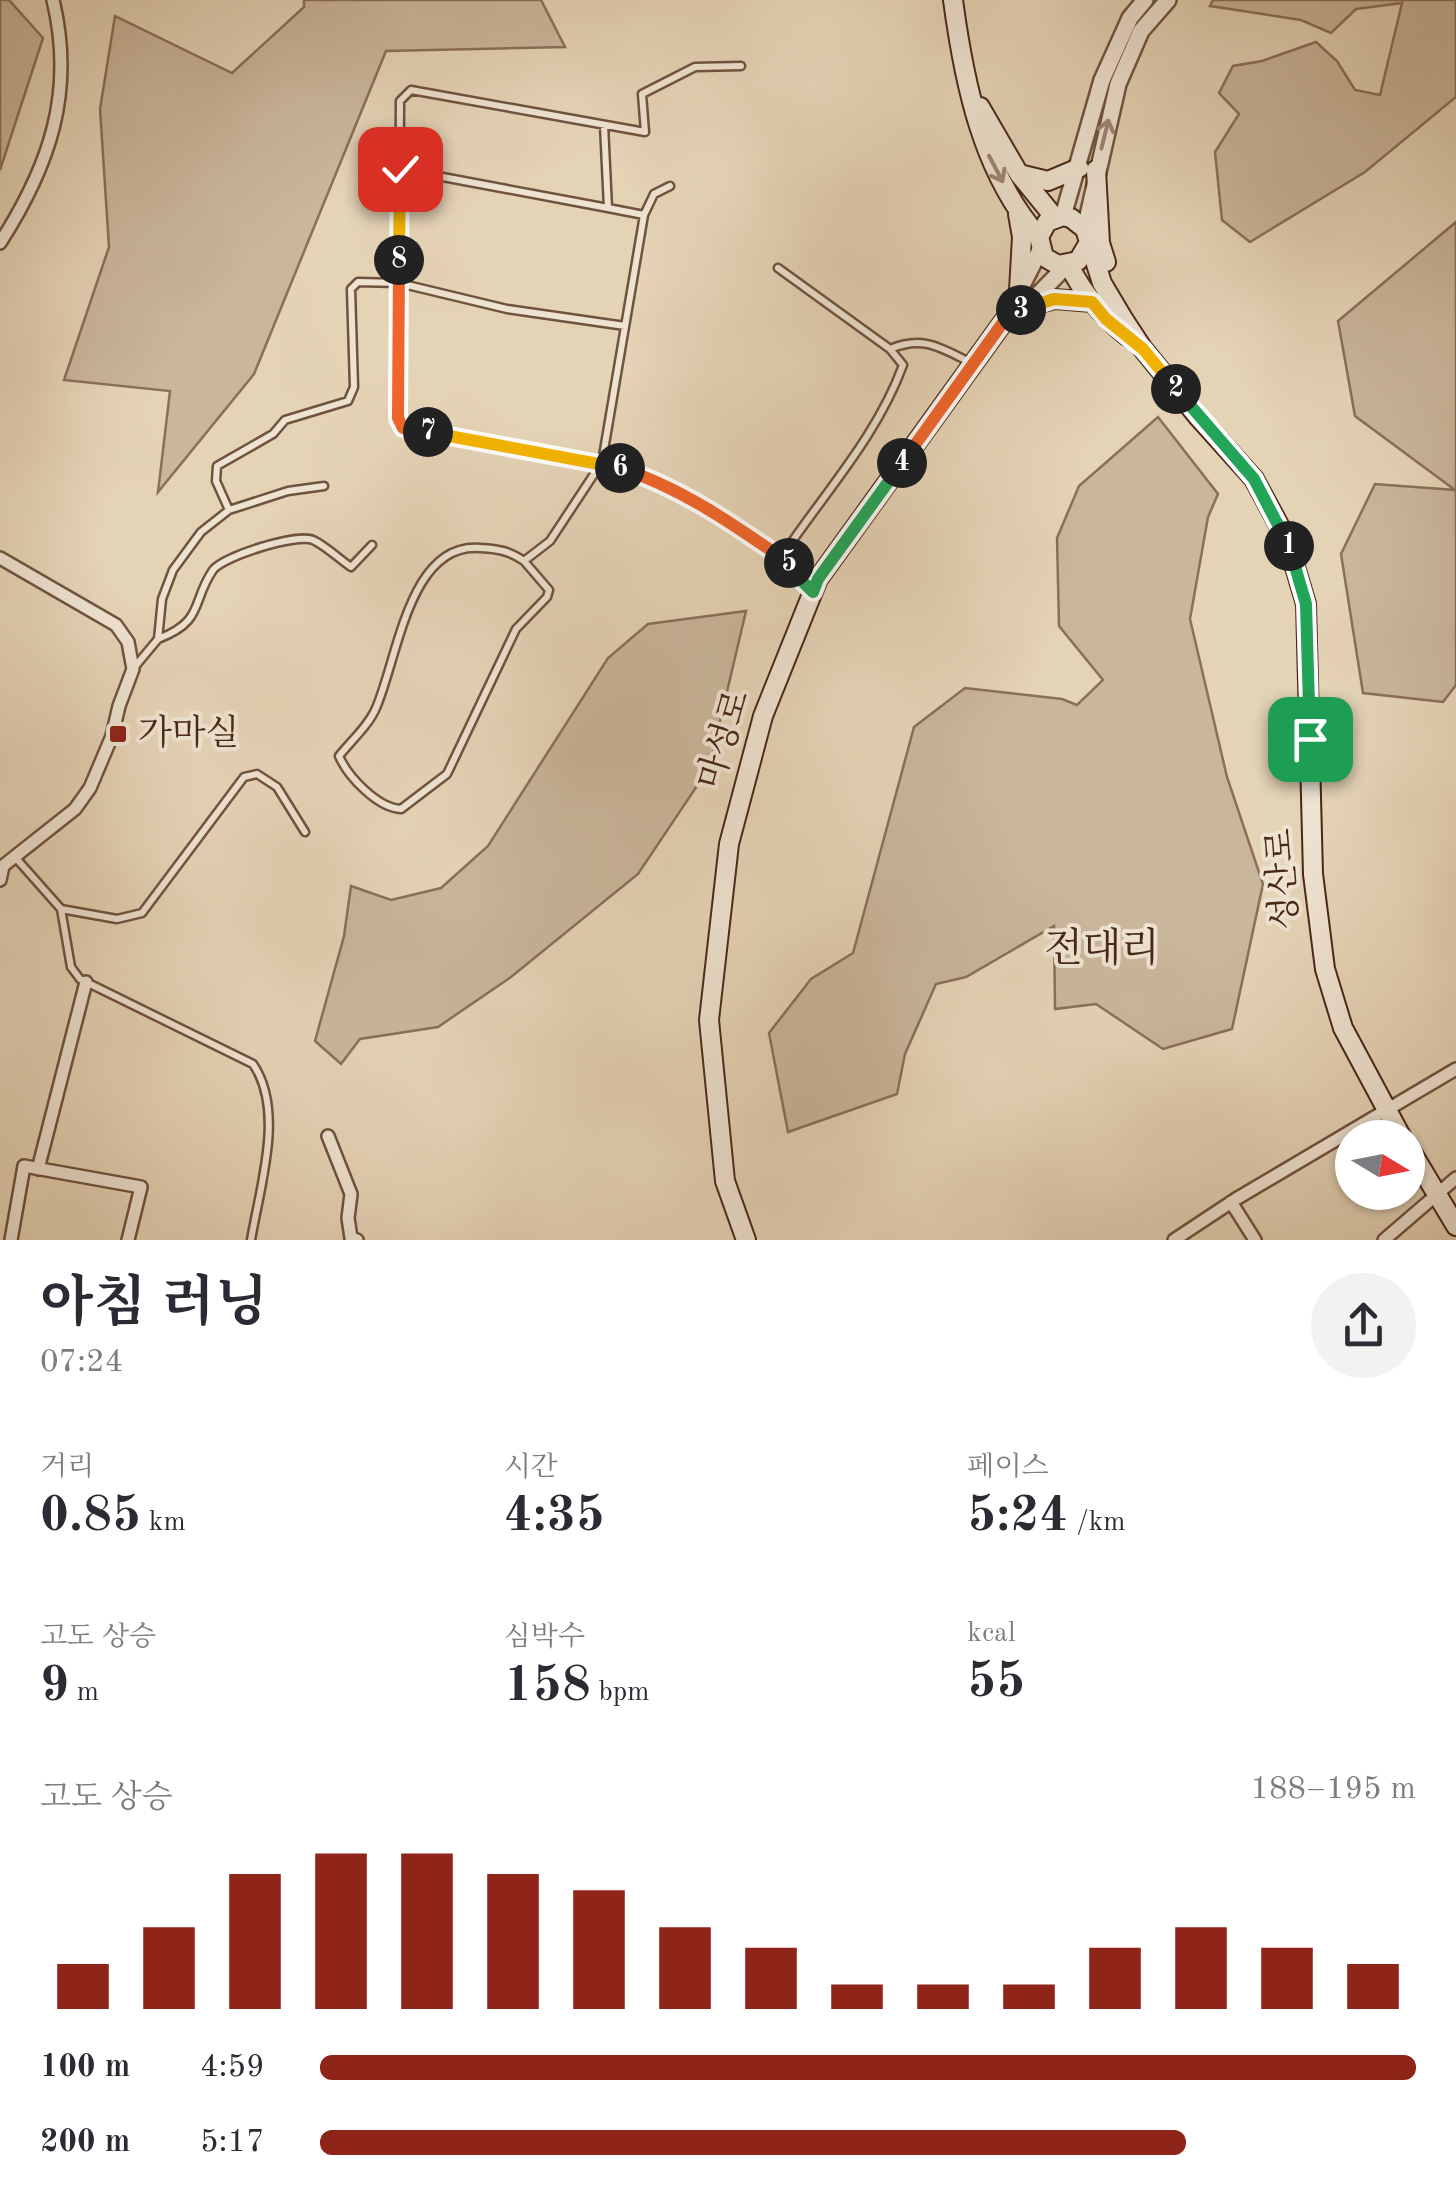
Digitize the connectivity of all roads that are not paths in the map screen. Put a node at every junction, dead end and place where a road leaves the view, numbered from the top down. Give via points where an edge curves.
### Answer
1 (54, 0) edge
2 (953, 0) edge
3 (1144, 0) edge
4 (1168, 0) edge
5 (741, 66) dead end
6 (971, 92) junction
7 (604, 125) junction
8 (400, 169) junction
9 (1087, 169) junction
10 (1018, 174) junction
11 (670, 186) dead end
12 (608, 208) junction
13 (1017, 209) junction
14 (644, 214) junction
15 (1058, 217) junction
16 (1086, 237) junction
17 (1040, 243) junction
18 (0, 244) edge
19 (1067, 266) junction
20 (778, 268) dead end
21 (399, 284) junction
22 (1023, 298) junction
23 (1092, 302) junction
24 (1124, 320) junction
25 (1004, 321) joint
26 (625, 326) junction
27 (890, 349) junction
28 (1143, 349) junction
29 (973, 364) junction
30 (602, 462) junction
31 (324, 486) dead end
32 (230, 510) junction
33 (372, 544) dead end
34 (0, 558) edge
35 (524, 561) junction
36 (790, 563) junction
37 (813, 592) junction
38 (158, 640) junction
39 (133, 669) junction
40 (304, 832) dead end
41 (14, 856) junction
42 (0, 880) edge
43 (60, 909) junction
44 (86, 982) junction
45 (1456, 1068) edge
46 (1385, 1110) junction
47 (1391, 1120) edge
48 (328, 1136) dead end
49 (38, 1169) junction
50 (1425, 1174) edge
51 (1456, 1178) edge
52 (1437, 1193) junction
53 (1231, 1202) junction
54 (0, 1209) edge
55 (15, 1216) junction
56 (1456, 1229) edge
57 (11, 1240) edge
58 (128, 1240) edge
59 (251, 1240) edge
60 (357, 1240) edge
61 (746, 1240) edge
62 (1174, 1240) edge
63 (1255, 1240) edge
64 (1384, 1240) edge
65 (1448, 1240) edge

1 - 18 street via 63,42 54,130
2 - 6 main road
3 - 9 street via 1102,80
9 -> 4 street via 1141,31
5 - 7 lane via 695,67 642,94 645,132
6 - 10 main road
6 -> 13 main road via 988,154
7 - 8 lane via 411,90 400,101
7 - 12 lane
8 - 12 lane
8 - 21 lane
9 - 10 main road via 1048,181
9 - 15 street
9 - 16 street
9 - 24 main road via 1100,244
10 - 15 main road
11 - 14 lane via 654,194
12 - 14 lane
13 - 17 main road
13 - 22 main road
14 - 26 lane
15 - 16 main road via 1071,218
15 - 17 main road via 1047,222
16 - 19 main road via 1084,254
16 - 24 main road
17 - 19 main road via 1050,262
17 - 22 street
19 - 22 street
19 - 23 main road
20 - 27 lane
21 - 26 lane
21 - 30 lane via 403,428
21 - 32 lane via 358,282 351,289 354,387 348,401 285,420 217,466
22 - 23 main road
22 - 25 street
23 - 28 main road
24 - 28 main road
25 - 29 main road, 마성로
26 - 30 lane
27 - 29 lane via 912,340
27 - 36 lane via 903,366 896,384 787,549
28 - 46 main road, 성산로 via 1254,479 1287,540 1306,604 1313,874 1324,969 1344,1028
29 - 37 main road, 마성로
30 - 35 lane via 550,541
30 - 36 lane via 722,516
31 - 32 lane
32 - 38 lane via 200,532 173,570
33 - 38 lane via 351,567 300,536 223,560 195,614
34 - 39 street via 116,625 128,642
35 - 35 lane via 508,550 467,546 445,555 420,580 375,712 339,756 387,808 401,809 447,774 516,628 547,596
36 - 37 lane
37 - 61 main road, 마성로 via 763,716 729,844 709,1020 725,1181
38 - 39 lane
39 - 41 street via 90,788 75,809
40 - 43 lane via 277,787 258,774 244,778 142,912 117,919
41 - 42 street
41 - 43 lane
43 - 44 lane via 70,966
44 - 49 street
44 - 59 lane via 253,1064 264,1080 271,1112
45 - 46 street
46 - 47 main road, 성산로
46 - 53 street
48 - 60 street via 351,1194 348,1218
49 - 55 street via 24,1166
49 - 58 street via 141,1187
50 - 52 main road
51 - 52 street
52 - 56 main road
52 - 64 street
53 - 62 street
53 - 63 street
54 - 55 street
55 - 57 street
56 - 65 street

